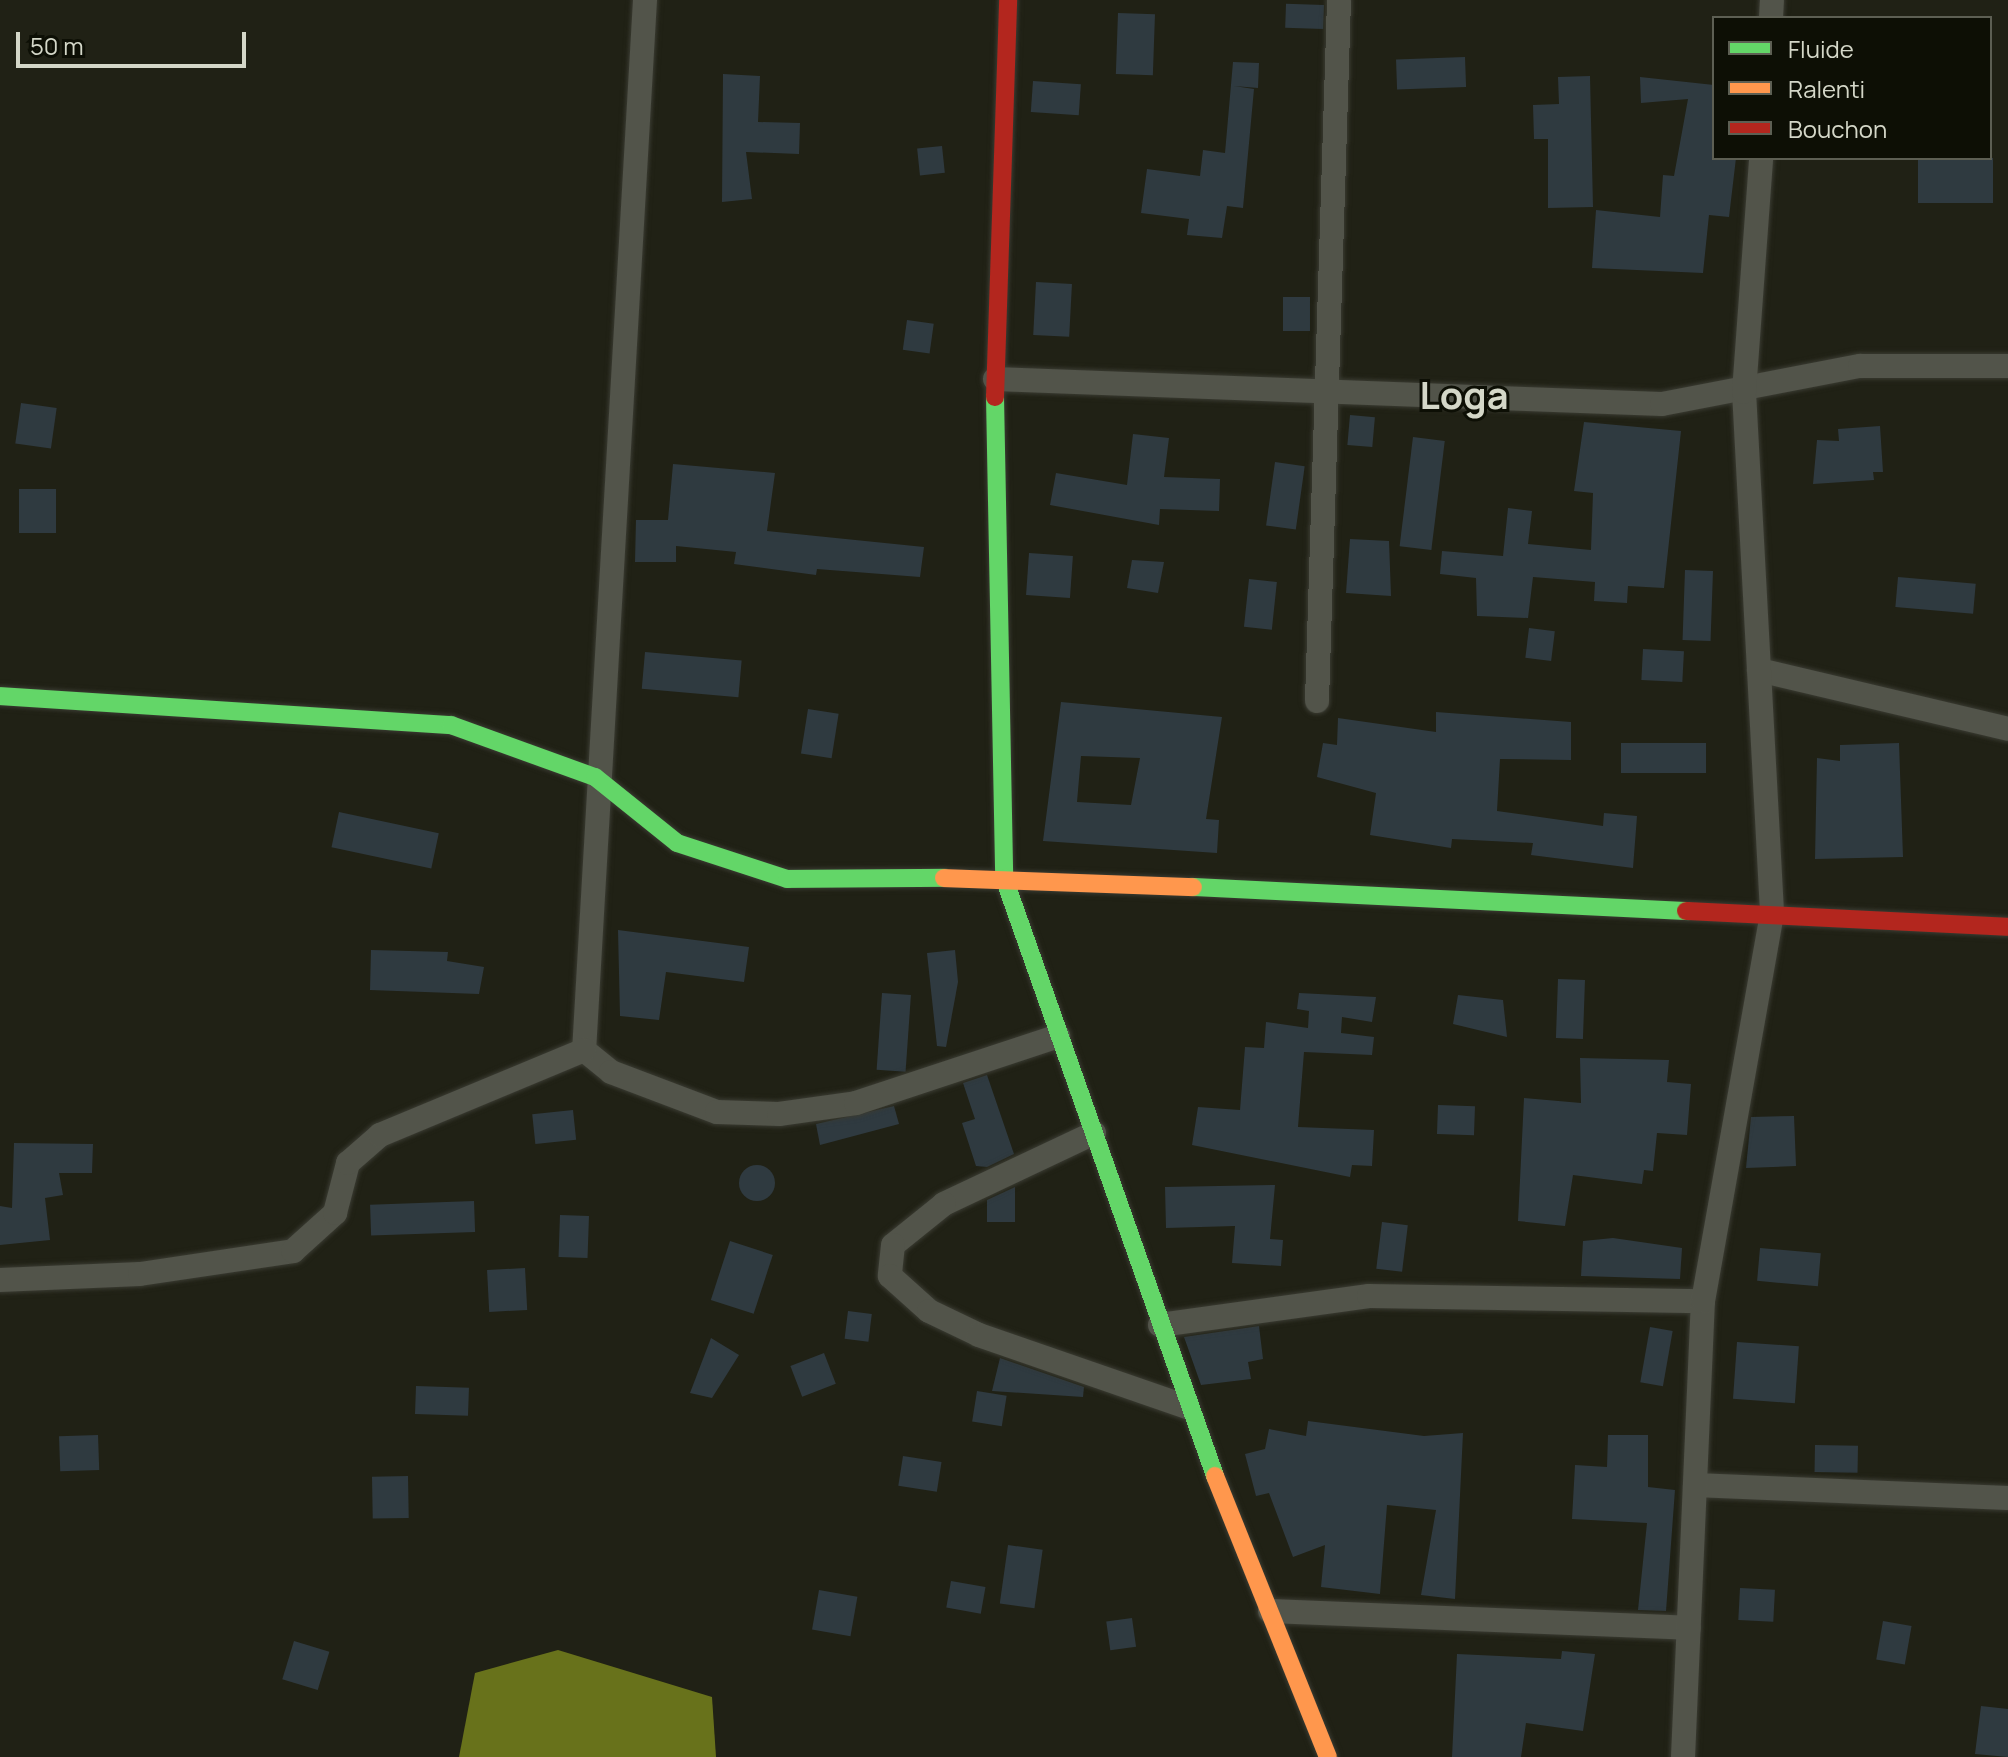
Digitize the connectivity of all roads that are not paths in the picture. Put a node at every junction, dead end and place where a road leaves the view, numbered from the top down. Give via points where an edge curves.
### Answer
1 (645, 0) edge
2 (1008, 0) edge
3 (1339, 0) edge
4 (1761, 160) edge
5 (2008, 366) edge
6 (995, 379) junction
7 (1326, 389) junction
8 (1744, 392) junction
9 (1759, 670) junction
10 (0, 696) edge
11 (1317, 701) dead end
12 (2008, 729) edge
13 (595, 777) junction
14 (1004, 878) junction
15 (1772, 912) junction
16 (2008, 927) edge
17 (1058, 1036) junction
18 (584, 1050) junction
19 (1094, 1133) junction
20 (0, 1280) edge
21 (1703, 1301) junction
22 (1160, 1325) junction
23 (1187, 1407) junction
24 (1695, 1485) junction
25 (2008, 1498) edge
26 (1270, 1611) junction
27 (1689, 1628) junction
28 (1328, 1757) edge
29 (1683, 1757) edge

1 - 13 street
2 - 6 street
3 - 7 street
4 - 8 street
5 - 8 street via 1860,366
6 - 7 street
6 - 14 street
7 - 8 street via 1662,404
7 - 11 street
8 - 9 street
9 - 12 street
9 - 15 street
10 - 13 street via 451,725
13 - 14 street via 677,843 787,879
13 - 18 street
14 - 15 street
14 - 17 street
15 - 16 street
15 - 21 street
17 - 18 street via 856,1103 779,1114 717,1112 611,1072
17 - 19 street
18 - 20 street via 380,1135 348,1163 335,1213 293,1251 140,1274
19 - 22 street
19 - 23 street via 944,1204 893,1245 890,1276 929,1311 979,1335
21 - 22 street via 1369,1296
21 - 24 street
22 - 23 street
23 - 26 street
24 - 25 street
24 - 27 street
26 - 27 street
26 - 28 street
27 - 29 street

